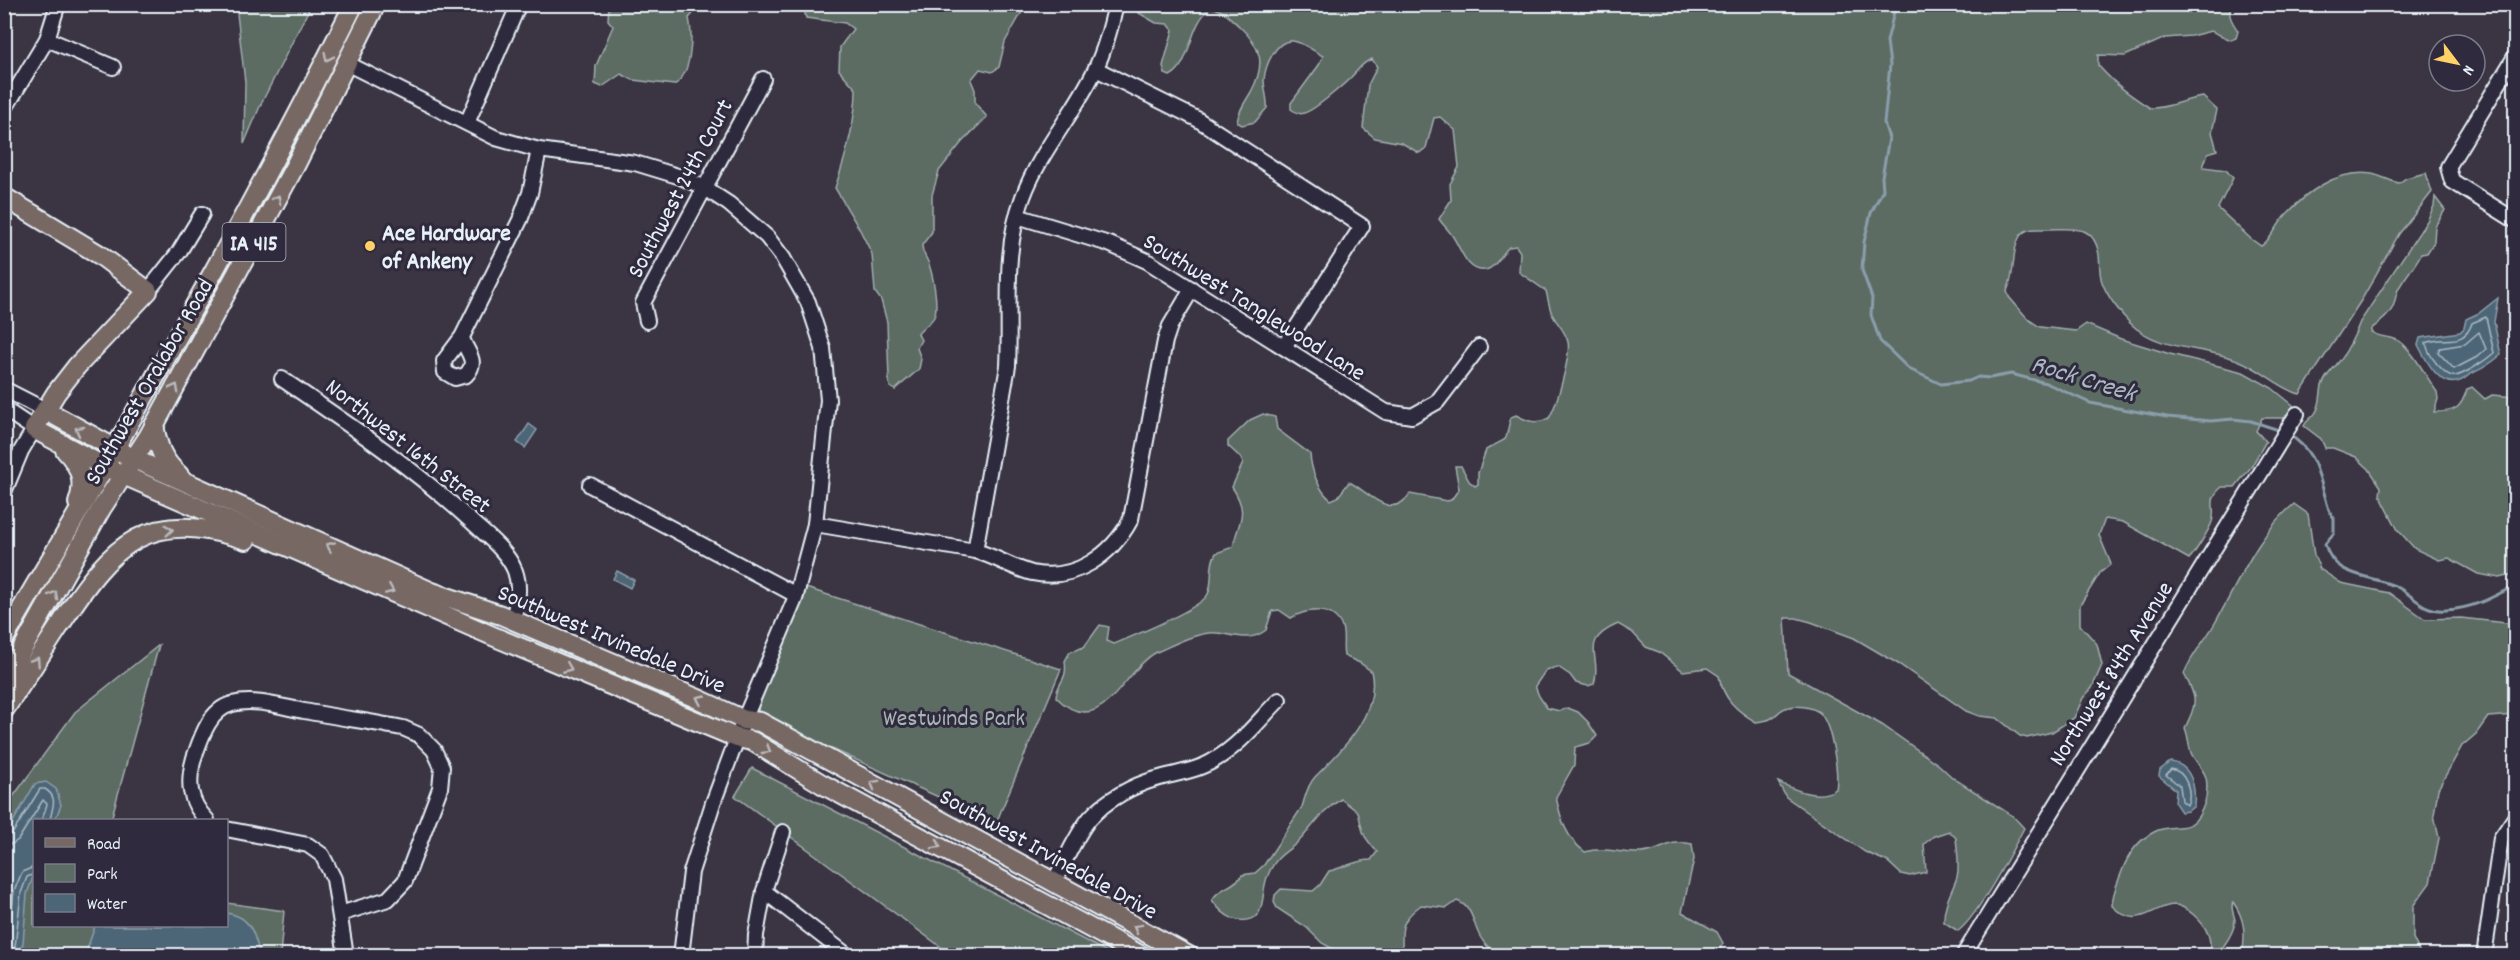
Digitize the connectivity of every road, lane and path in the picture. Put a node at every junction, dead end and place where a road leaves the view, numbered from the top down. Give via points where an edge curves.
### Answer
1 (58, 4) edge
2 (354, 4) edge
3 (376, 4) edge
4 (519, 4) edge
5 (1116, 4) edge
6 (47, 39) junction
7 (2516, 55) edge
8 (348, 64) junction
9 (112, 67) dead end
10 (1095, 69) junction
11 (763, 79) dead end
12 (4, 110) edge
13 (467, 123) junction
14 (539, 150) junction
15 (703, 187) junction
16 (4, 197) edge
17 (202, 214) dead end
18 (1017, 216) junction
19 (2516, 221) edge
20 (1192, 289) junction
21 (148, 291) junction
22 (647, 321) dead end
23 (462, 337) dead end
24 (1284, 347) junction
25 (1479, 347) dead end
26 (282, 379) dead end
27 (4, 389) edge
28 (4, 409) edge
29 (45, 410) junction
30 (2294, 418) dead end
31 (154, 425) junction
32 (34, 429) junction
33 (55, 440) junction
34 (114, 449) junction
35 (134, 459) junction
36 (105, 467) junction
37 (124, 476) junction
38 (189, 484) junction
39 (590, 484) dead end
40 (4, 492) edge
41 (72, 521) junction
42 (814, 524) junction
43 (975, 552) junction
44 (335, 568) junction
45 (796, 595) junction
46 (513, 620) junction
47 (4, 639) edge
48 (4, 682) edge
49 (1279, 700) dead end
50 (4, 711) edge
51 (744, 720) junction
52 (737, 738) junction
53 (2516, 816) edge
54 (206, 819) edge
55 (228, 829) edge
56 (783, 832) dead end
57 (1054, 882) junction
58 (764, 891) junction
59 (340, 914) junction
60 (346, 956) edge
61 (681, 956) edge
62 (756, 956) edge
63 (848, 956) edge
64 (1142, 956) edge
65 (1189, 956) edge
66 (1963, 956) edge
67 (2484, 956) edge

1 - 6 street
2 -> 34 main road, Southwest Oralabor Road / IA 415 via 229,245
3 - 8 main road, Southwest Oralabor Road / IA 415
4 - 13 street
5 - 10 street
6 - 9 street
6 - 12 street
7 - 19 street via 2448,167 2452,181
8 - 13 street
31 -> 8 main road, Southwest Oralabor Road / IA 415
10 - 18 street via 1032,175
10 - 24 street via 1197,119 1362,226
11 - 15 street, Southwest 24th Court
13 - 14 street via 496,138
14 - 15 street via 635,162
14 - 23 street via 520,220
15 - 22 street, Southwest 24th Court via 643,303
15 - 42 street via 749,219 772,244 797,280 817,326 827,372 828,400
16 - 21 main road via 100,255
17 - 21 street
18 - 20 street, Southwest Tanglewood Lane via 1120,249
18 - 43 street via 1008,272 1008,366
20 - 24 street, Southwest Tanglewood Lane
20 - 43 street via 1165,341 1136,502 1131,519 1115,544 1084,566 1050,574 1026,571
21 - 29 main road via 77,366
24 - 25 street, Southwest Tanglewood Lane via 1373,405 1412,416 1437,402
26 - 46 street, Northwest 16th Street via 393,456 494,542 506,555 517,578
27 - 29 street, Southwest Irvinedale Drive
28 - 32 street, Southwest Irvinedale Drive
29 - 32 main road
34 -> 29 main road, Southwest Irvinedale Drive
30 - 66 street, Northwest 84th Avenue
31 - 35 main road, Southwest Oralabor Road / IA 415
31 - 38 main road via 160,453
32 - 33 main road, Southwest Irvinedale Drive
32 - 40 street
33 - 36 main road, Southwest Irvinedale Drive
33 - 41 main road via 73,459 82,477 81,495
34 - 35 main road, Southwest Irvinedale Drive
34 - 36 main road, Southwest Oralabor Road / IA 415
35 - 37 main road, Southwest Oralabor Road / IA 415
35 - 38 main road, Southwest Irvinedale Drive
36 - 37 main road, Southwest Irvinedale Drive
36 - 41 main road, Southwest Oralabor Road / IA 415
37 - 44 main road, Southwest Irvinedale Drive
48 -> 37 main road, Southwest Oralabor Road / IA 415 via 101,509
46 -> 38 main road, Southwest Irvinedale Drive via 432,592
39 - 45 street
41 - 47 main road, Southwest Oralabor Road / IA 415
42 - 43 street
42 - 45 street
50 -> 44 main road via 102,564 141,536 165,530 206,529
44 -> 52 main road, Southwest Irvinedale Drive
45 - 51 street
51 -> 46 main road, Southwest Irvinedale Drive
49 - 57 street via 1216,760 1199,769 1154,779 1100,808 1083,829
51 - 52 street
57 -> 51 main road, Southwest Irvinedale Drive via 760,722
52 - 61 street via 691,872
52 -> 64 main road, Southwest Irvinedale Drive via 752,741 822,784
53 - 67 street via 2502,838
54 - 59 street via 195,808 189,784 193,763 201,735 214,715 231,705 256,702 404,728 419,735 434,750 442,767 440,788 405,881 388,899
55 - 59 street via 308,845 322,855 334,879
56 - 58 street
65 -> 57 main road, Southwest Irvinedale Drive
58 - 62 street
58 - 63 street
59 - 60 street

